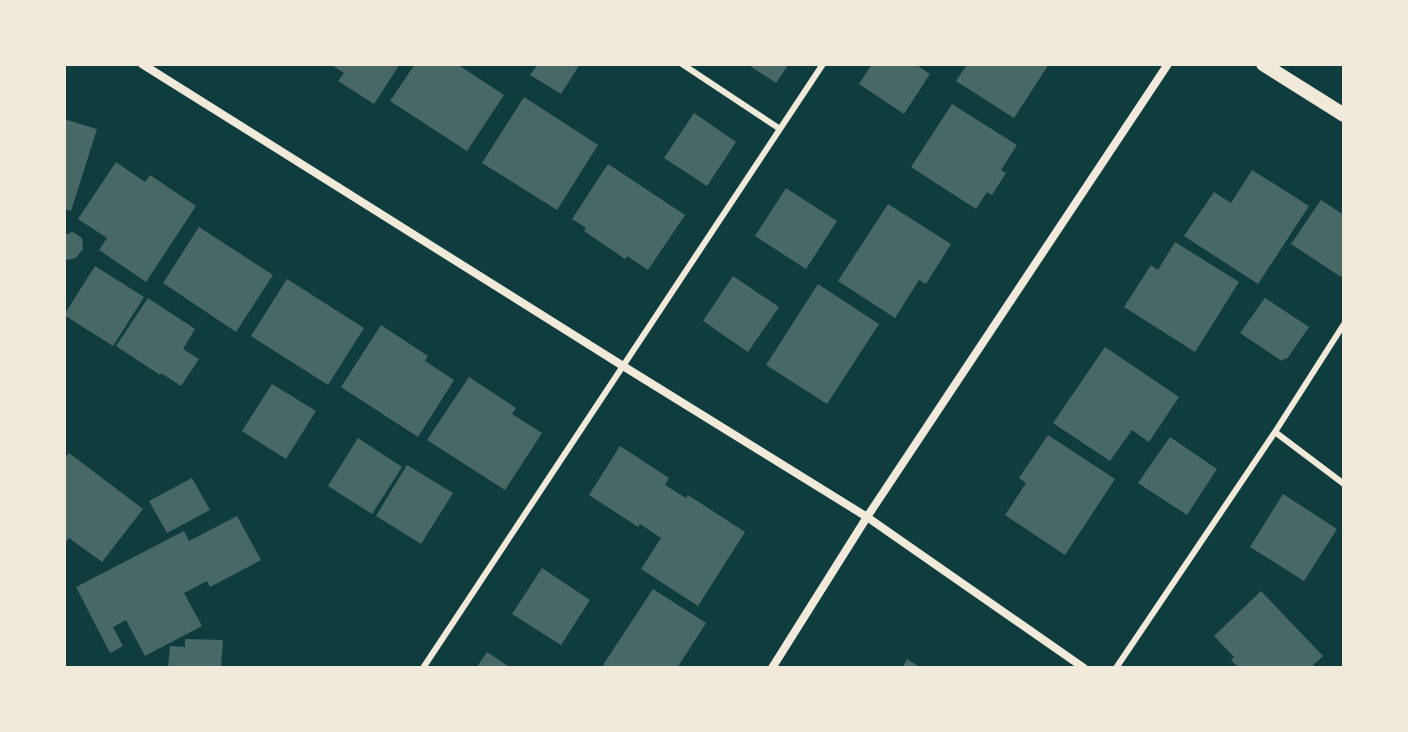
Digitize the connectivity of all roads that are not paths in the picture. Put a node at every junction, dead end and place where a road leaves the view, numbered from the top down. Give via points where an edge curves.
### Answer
1 (142, 64) edge
2 (682, 64) edge
3 (823, 64) edge
4 (1168, 64) edge
5 (1263, 64) edge
6 (1344, 115) edge
7 (780, 129) junction
8 (1344, 324) edge
9 (623, 366) junction
10 (1275, 432) junction
11 (1344, 484) edge
12 (867, 517) junction
13 (423, 668) edge
14 (772, 668) edge
15 (1084, 668) edge
16 (1116, 668) edge

1 - 9 street
2 - 7 lane
3 - 7 lane
4 - 12 street
5 - 6 street
7 - 9 lane
8 - 10 lane
9 - 12 street
9 - 13 lane
10 - 11 lane
10 - 16 lane
12 - 14 street
12 - 15 street

